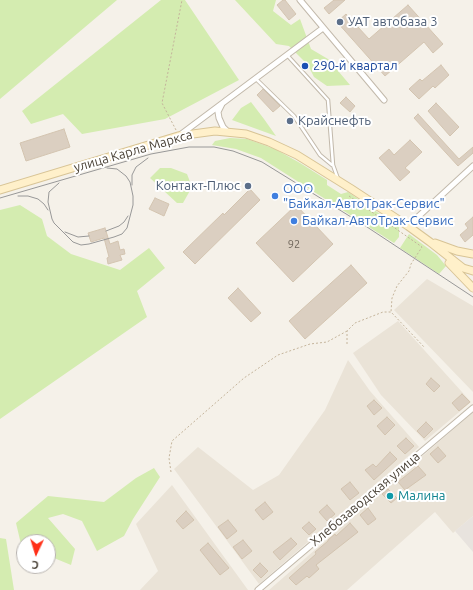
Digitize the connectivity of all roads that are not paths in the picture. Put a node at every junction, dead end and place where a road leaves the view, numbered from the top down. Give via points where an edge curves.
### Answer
1 (300, 0) edge
2 (323, 28) junction
3 (286, 55) junction
4 (255, 79) junction
5 (384, 100) dead end
6 (224, 102) junction
7 (229, 132) junction
8 (177, 133) junction
9 (332, 165) junction
10 (473, 166) edge
11 (338, 180) junction
12 (0, 190) edge
13 (408, 226) junction
14 (430, 242) junction
15 (473, 254) edge
16 (473, 271) edge
17 (473, 288) edge
18 (473, 408) edge
19 (258, 590) edge

1 - 2 street
2 - 3 street
2 - 5 street
3 - 4 street
3 - 9 lane via 328,100
4 - 6 street
4 - 9 lane via 294,116 320,155
6 - 7 street via 218,112 219,118
6 - 8 street
7 - 8 street, улица Карла Маркса
7 - 11 street, улица Карла Маркса via 246,134 269,142 296,154
8 - 12 street, улица Карла Маркса
9 - 11 lane
10 - 13 street
11 - 13 street, улица Карла Маркса
13 - 14 street, улица Карла Маркса
14 - 15 street
14 - 16 street, улица Карла Маркса via 465,270
14 - 17 street, улица Карла Маркса
18 - 19 street, Хлебозаводская улица

